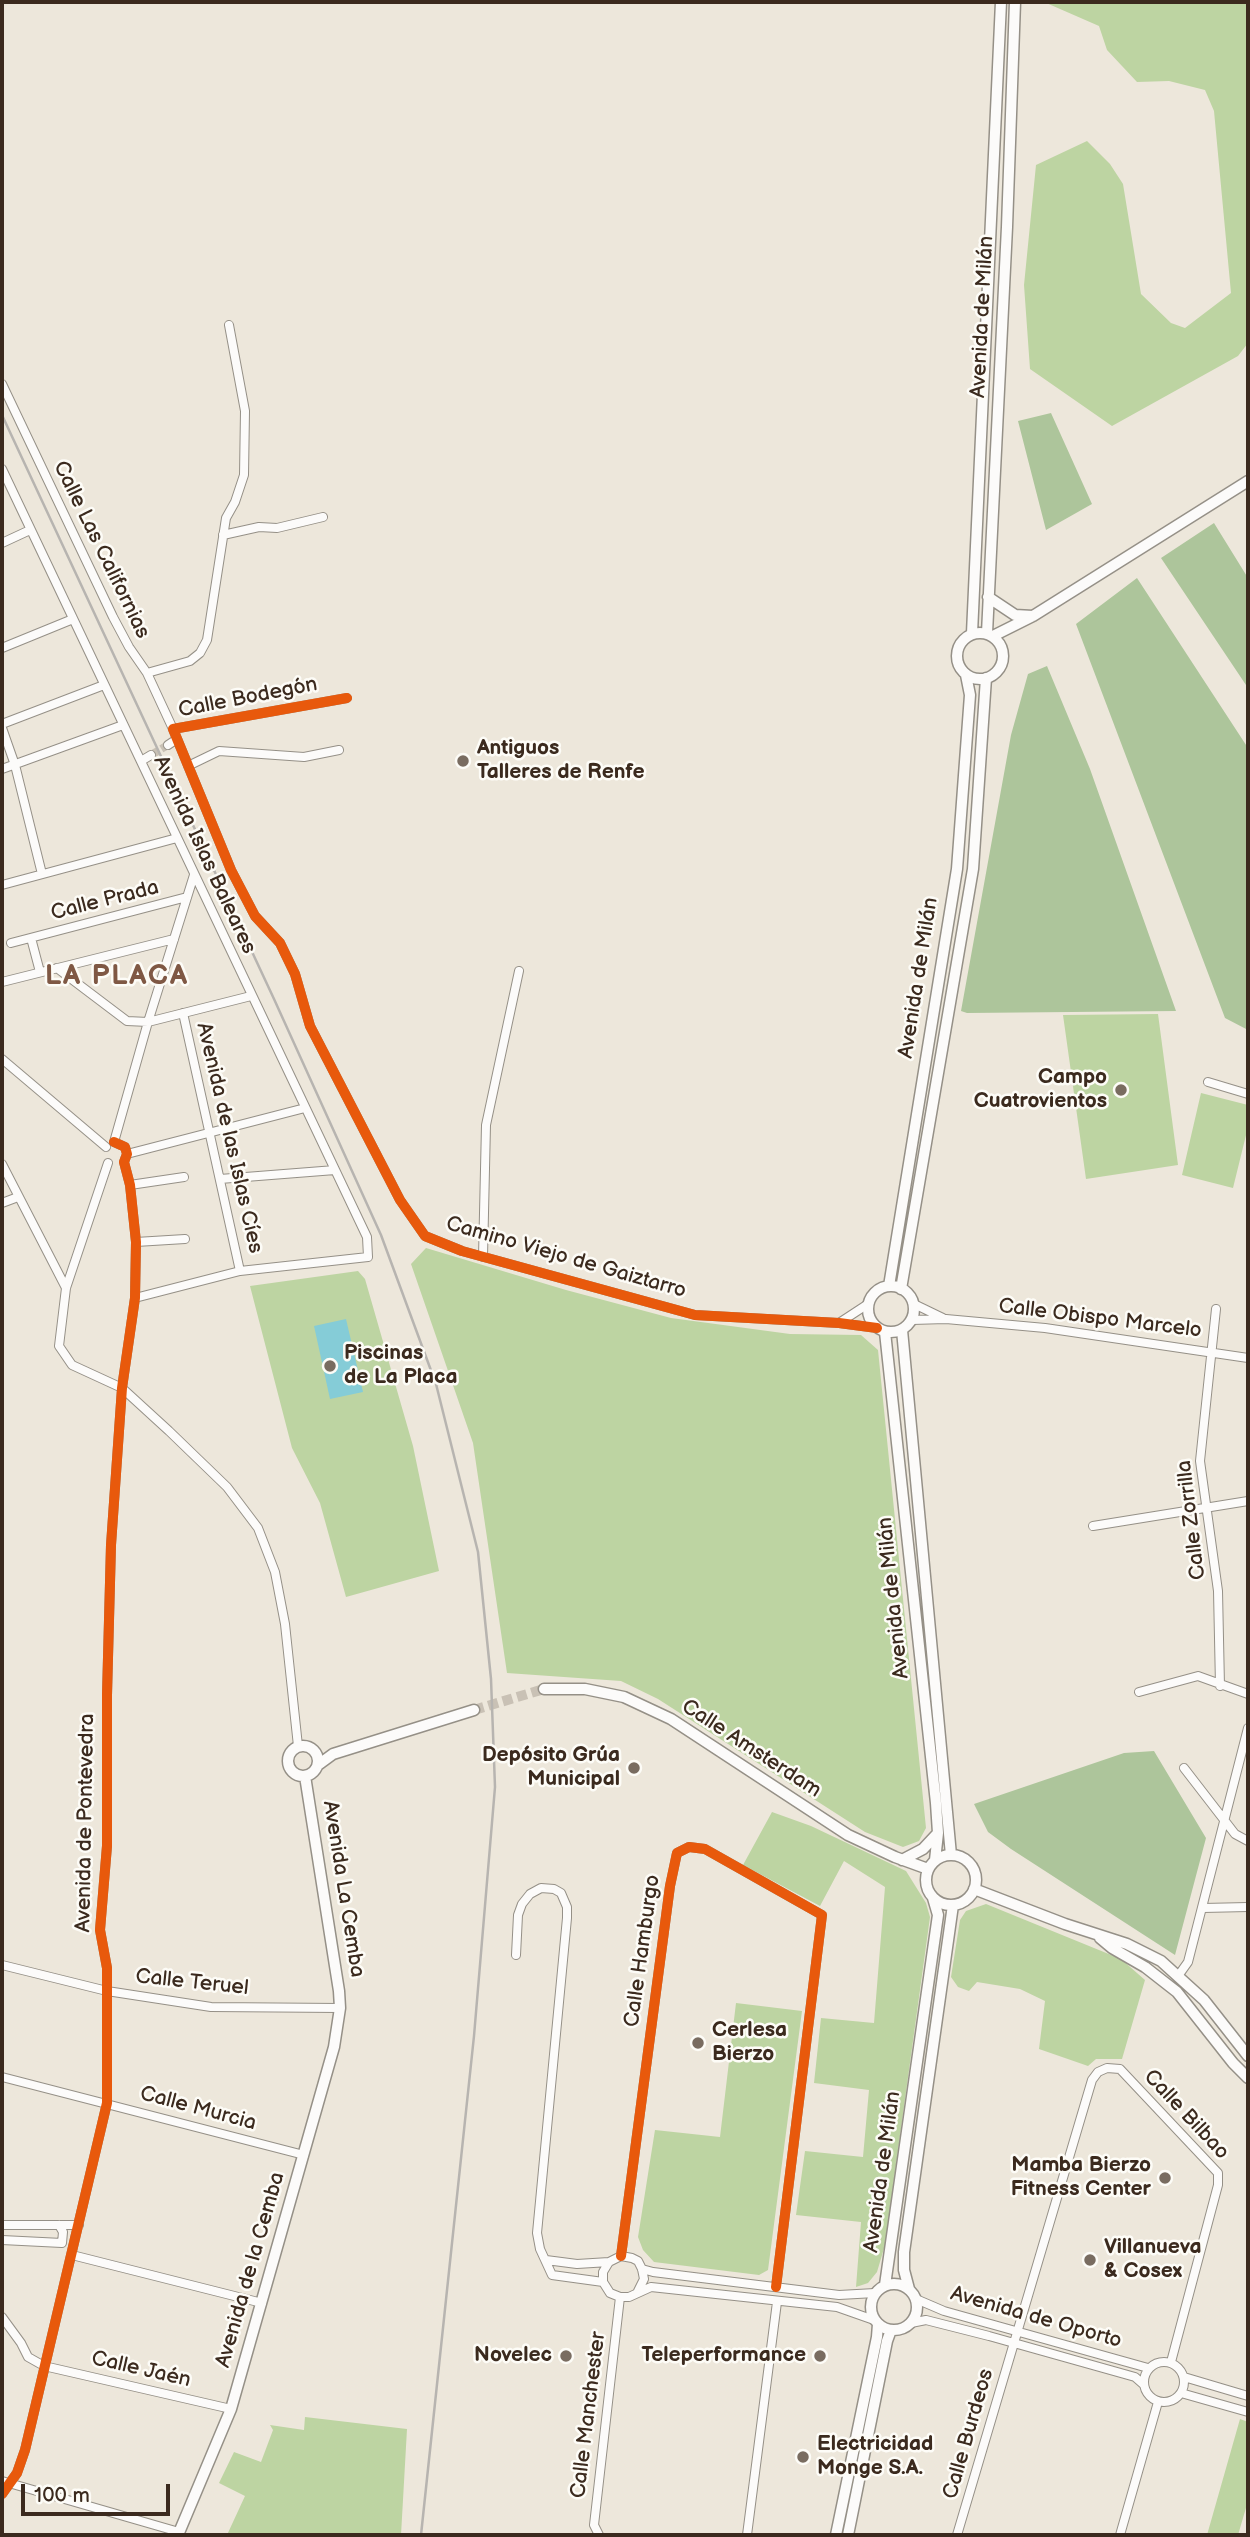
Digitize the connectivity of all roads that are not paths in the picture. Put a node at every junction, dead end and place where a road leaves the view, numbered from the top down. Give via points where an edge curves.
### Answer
1 (1001, 2) edge
2 (1015, 2) edge
3 (229, 325) dead end
4 (2, 384) edge
5 (2, 470) edge
6 (1248, 481) edge
7 (323, 517) dead end
8 (30, 530) junction
9 (223, 535) junction
10 (2, 543) edge
11 (988, 597) junction
12 (1033, 616) junction
13 (73, 619) junction
14 (1020, 623) junction
15 (972, 633) junction
16 (990, 635) junction
17 (2, 648) edge
18 (1002, 648) junction
19 (147, 674) junction
20 (966, 675) junction
21 (986, 678) junction
22 (104, 685) junction
23 (347, 698) dead end
24 (123, 725) junction
25 (2, 726) edge
26 (173, 729) junction
27 (177, 740) junction
28 (168, 745) tunnel mouth
29 (339, 750) dead end
30 (150, 755) tunnel mouth
31 (141, 761) junction
32 (15, 765) junction
33 (188, 766) junction
34 (2, 769) edge
35 (177, 838) junction
36 (42, 874) junction
37 (194, 875) junction
38 (2, 885) edge
39 (187, 897) junction
40 (31, 938) junction
41 (174, 939) junction
42 (11, 943) dead end
43 (57, 968) junction
44 (519, 971) dead end
45 (40, 972) junction
46 (2, 982) edge
47 (251, 996) junction
48 (183, 1013) junction
49 (148, 1022) junction
50 (2, 1059) edge
51 (1208, 1082) dead end
52 (1248, 1094) edge
53 (305, 1108) junction
54 (210, 1133) junction
55 (114, 1142) junction
56 (106, 1147) junction
57 (125, 1158) junction
58 (108, 1163) junction
59 (2, 1164) edge
60 (335, 1170) junction
61 (184, 1177) dead end
62 (220, 1179) junction
63 (130, 1185) junction
64 (18, 1196) junction
65 (2, 1203) edge
66 (184, 1239) dead end
67 (136, 1242) junction
68 (483, 1257) junction
69 (240, 1271) junction
70 (889, 1286) junction
71 (66, 1289) junction
72 (901, 1289) junction
73 (135, 1298) junction
74 (869, 1304) junction
75 (914, 1304) junction
76 (1216, 1309) dead end
77 (946, 1319) junction
78 (912, 1320) junction
79 (839, 1323) junction
80 (881, 1330) junction
81 (902, 1330) junction
82 (1210, 1351) junction
83 (1248, 1358) edge
84 (122, 1388) junction
85 (1248, 1501) edge
86 (1205, 1509) junction
87 (1093, 1526) dead end
88 (1220, 1686) junction
89 (544, 1689) tunnel mouth
90 (1139, 1692) dead end
91 (1248, 1694) edge
92 (474, 1710) tunnel mouth
93 (1248, 1728) edge
94 (298, 1746) junction
95 (313, 1749) junction
96 (333, 1754) junction
97 (318, 1765) junction
98 (1184, 1768) dead end
99 (305, 1776) junction
100 (1225, 1822) junction
101 (938, 1833) junction
102 (1248, 1841) edge
103 (951, 1855) junction
104 (902, 1860) junction
105 (932, 1864) junction
106 (974, 1889) junction
107 (933, 1898) junction
108 (953, 1905) junction
109 (1248, 1907) edge
110 (1203, 1908) junction
111 (1095, 1934) junction
112 (516, 1955) dead end
113 (2, 1965) edge
114 (1178, 1976) junction
115 (107, 1991) junction
116 (340, 2008) junction
117 (1248, 2056) edge
118 (2, 2077) edge
119 (1248, 2078) edge
120 (107, 2103) junction
121 (304, 2155) junction
122 (2, 2225) edge
123 (59, 2225) junction
124 (79, 2225) junction
125 (2, 2240) edge
126 (72, 2255) junction
127 (621, 2256) junction
128 (546, 2260) junction
129 (608, 2262) junction
130 (642, 2269) junction
131 (603, 2282) junction
132 (885, 2285) junction
133 (776, 2287) junction
134 (909, 2289) junction
135 (638, 2291) junction
136 (875, 2293) junction
137 (620, 2297) junction
138 (916, 2299) junction
139 (262, 2302) junction
140 (777, 2302) junction
141 (2, 2317) edge
142 (876, 2322) junction
143 (911, 2323) junction
144 (891, 2330) junction
145 (1017, 2331) junction
146 (1013, 2343) junction
147 (1171, 2362) junction
148 (44, 2366) junction
149 (1148, 2368) junction
150 (1184, 2377) junction
151 (1143, 2384) junction
152 (1181, 2393) junction
153 (1248, 2396) edge
154 (1158, 2402) junction
155 (231, 2409) junction
156 (1248, 2412) edge
157 (6, 2482) edge
158 (2, 2494) edge
159 (178, 2534) edge
160 (599, 2535) edge
161 (747, 2535) edge
162 (836, 2535) edge
163 (848, 2535) edge
164 (957, 2535) edge
165 (1120, 2535) edge

1 - 15 street, Avenida de Milán
2 - 11 street, Avenida de Milán
3 - 9 street via 245,411 245,445 244,475
4 - 19 street, Calle Las Californias via 113,617
5 - 8 street, Avenida Islas Baleares
6 - 12 street
7 - 9 street
8 - 10 street
8 - 13 street, Avenida Islas Baleares
9 - 19 street via 207,640 200,653 190,661
11 - 12 street via 1015,615
11 - 16 street, Avenida de Milán
12 - 14 street
13 - 17 street
13 - 22 street, Avenida Islas Baleares
14 - 16 street
14 - 18 street
15 - 16 street
15 - 20 street via 957,650 957,662
16 - 18 street
18 - 21 street via 998,670
19 - 26 street, Calle Las Californias
20 - 21 street
20 - 70 street, Avenida de Milán via 970,695 957,869
21 - 72 street, Avenida de Milán via 973,869
22 - 24 street, Avenida Islas Baleares
22 - 25 street
23 - 26 street, Calle Bodegón
24 - 31 street, Avenida Islas Baleares
24 - 32 street
25 - 32 street
26 - 27 street, Calle Bodegón
27 - 28 street, Calle Bodegón
27 - 33 street, Camino Viejo de Gaiztarro
29 - 33 street via 304,757 219,751
30 - 31 street
31 - 35 street, Avenida Islas Baleares
32 - 34 street
32 - 36 street
33 - 68 street, Camino Viejo de Gaiztarro via 231,870 255,916 280,943 295,974 310,1026 400,1200 425,1236
35 - 36 street
35 - 37 street, Avenida Islas Baleares
36 - 38 street
37 - 39 street
37 - 47 street, Avenida Islas Baleares
39 - 40 street, Calle Prada
39 - 41 street
40 - 42 street, Calle Prada
40 - 45 street, Calle Prada
41 - 43 street
41 - 49 street
43 - 45 street
43 - 49 street via 127,1021
44 - 68 street via 486,1125
45 - 46 street
47 - 48 street
47 - 53 street, Avenida Islas Baleares
48 - 49 street
48 - 54 street, Avenida de las Islas Cíes
49 - 55 street
50 - 56 street
51 - 52 street
53 - 54 street
53 - 60 street, Avenida Islas Baleares
54 - 57 street
54 - 62 street, Avenida de las Islas Cíes
55 - 56 street
55 - 57 street via 125,1147
56 - 58 street
57 - 58 street via 115,1166
57 - 63 street, Avenida de Pontevedra
58 - 71 street
59 - 64 street
60 - 62 street
60 - 69 street, Avenida Islas Baleares via 367,1237 368,1257
61 - 63 street
62 - 69 street, Avenida de las Islas Cíes
63 - 67 street, Avenida de Pontevedra
64 - 65 street
64 - 71 street
66 - 67 street
67 - 73 street, Avenida de Pontevedra
68 - 79 street, Camino Viejo de Gaiztarro via 695,1315
69 - 73 street
70 - 72 street
70 - 74 street via 874,1293
71 - 84 street via 59,1346 72,1365
72 - 75 street
73 - 84 street, Avenida de Pontevedra
74 - 79 street
74 - 80 street via 869,1317
75 - 77 street, Calle Obispo Marcelo
75 - 78 street
76 - 82 street, Calle Zorrilla
77 - 78 street, Calle Obispo Marcelo
77 - 82 street, Calle Obispo Marcelo
78 - 81 street
79 - 80 street, Camino Viejo de Gaiztarro
80 - 81 street
80 - 101 street, Avenida de Milán
81 - 103 street, Avenida de Milán
82 - 83 street, Calle Obispo Marcelo
82 - 86 street, Calle Zorrilla via 1200,1461
84 - 94 street via 227,1487 258,1528 275,1572 285,1624
84 - 115 street, Avenida de Pontevedra via 111,1545 107,1846 100,1930
85 - 86 street
86 - 87 street
86 - 88 street, Calle Zorrilla via 1218,1591
88 - 90 street via 1198,1676
88 - 91 street
89 - 104 street, Calle Amsterdam via 585,1689 624,1697 659,1713 848,1835
92 - 96 street
93 - 100 street
94 - 95 street
94 - 99 street via 289,1754 289,1768
95 - 96 street
95 - 97 street
96 - 97 street
97 - 99 street
98 - 100 street
99 - 116 street, Avenida La Cemba
100 - 102 street
100 - 110 street
101 - 104 street via 923,1849
101 - 105 street, Avenida de Milán
103 - 105 street
103 - 106 street via 973,1868
104 - 105 street, Calle Amsterdam
105 - 107 street via 926,1886
106 - 108 street via 968,1898
106 - 111 street
107 - 108 street
107 - 132 street, Avenida de Milán via 939,1916
108 - 134 street, Avenida de Milán via 904,2252
109 - 110 street
110 - 114 street via 1188,1962
111 - 114 street via 1161,1961
111 - 119 street via 1177,1992
112 - 128 street via 522,1904 541,1888 561,1893 567,1918 537,2219 540,2249
113 - 115 street, Calle Teruel
114 - 117 street via 1204,2000
115 - 116 street, Calle Teruel via 211,2007
115 - 120 street, Avenida de Pontevedra
116 - 121 street, Avenida de la Cemba
118 - 120 street, Calle Murcia
120 - 121 street, Calle Murcia
120 - 124 street, Avenida de Pontevedra
121 - 139 street, Avenida de la Cemba
122 - 123 street
123 - 124 street
123 - 125 street via 62,2243
124 - 126 street, Avenida de Pontevedra
126 - 139 street
126 - 148 street, Avenida de Pontevedra
127 - 129 street
127 - 130 street via 632,2258
127 - 133 street, Calle Hamburgo via 670,1886 677,1853 689,1847 705,1849 822,1915
128 - 129 street
128 - 131 street via 552,2275
129 - 131 street
130 - 133 street
130 - 135 street via 644,2280
131 - 137 street
132 - 134 street via 897,2283
132 - 136 street
133 - 136 street via 839,2295
134 - 138 street
135 - 137 street
135 - 140 street via 651,2287
136 - 142 street via 870,2306
137 - 160 street, Calle Manchester via 594,2525
138 - 143 street
138 - 145 street, Avenida de Oporto
139 - 155 street, Avenida de la Cemba
140 - 142 street via 837,2307
140 - 161 street
141 - 148 street via 28,2357
142 - 144 street
142 - 162 street
143 - 144 street
143 - 146 street, Avenida de Oporto via 926,2320
144 - 163 street
145 - 146 street, Calle Bilbao
145 - 147 street, Calle Bilbao via 1092,2080 1107,2068 1120,2069 1218,2173
145 - 149 street, Avenida de Oporto
146 - 151 street, Avenida de Oporto via 1135,2377
146 - 164 street, Calle Burdeos
147 - 149 street
147 - 150 street
148 - 155 street, Calle Jaén
148 - 157 street, Avenida de Pontevedra via 25,2450 17,2473
149 - 151 street
150 - 152 street
150 - 153 street
151 - 154 street
152 - 154 street via 1171,2401
152 - 156 street
154 - 165 street
155 - 159 street, Avenida de la Cemba
157 - 158 street, Avenida de Pontevedra
157 - 159 street

